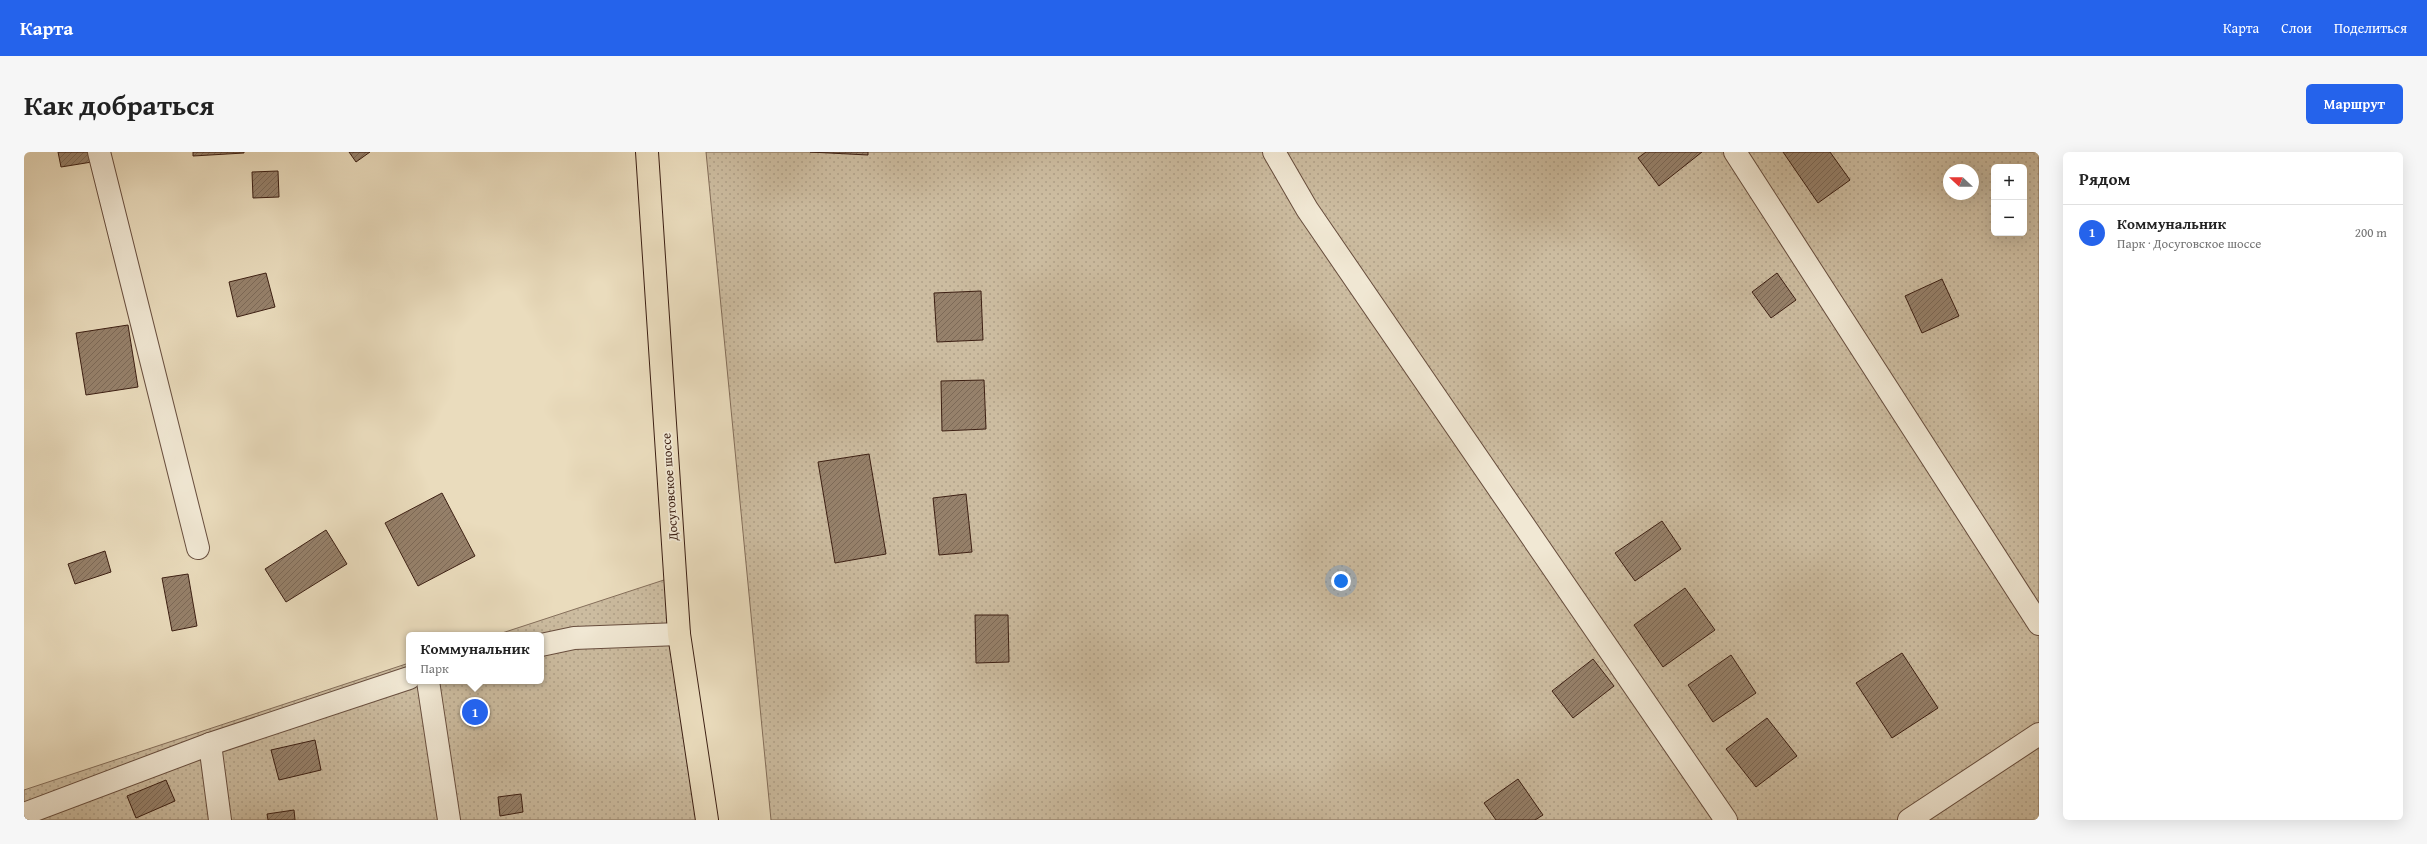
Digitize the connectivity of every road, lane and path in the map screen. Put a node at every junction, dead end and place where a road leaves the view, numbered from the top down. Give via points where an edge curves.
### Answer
1 (98, 152) edge
2 (647, 152) edge
3 (1274, 152) edge
4 (1735, 152) edge
5 (198, 548) dead end
6 (2039, 624) edge
7 (679, 634) junction
8 (544, 644) edge
9 (406, 679) edge
10 (428, 684) edge
11 (2039, 734) edge
12 (210, 744) junction
13 (24, 814) edge
14 (220, 820) edge
15 (449, 820) edge
16 (707, 820) edge
17 (1726, 820) edge
18 (1909, 820) edge

1 - 5 lane
2 - 7 main road, Досуговское шоссе
3 - 17 lane via 1307,209
4 - 6 lane
7 - 8 lane via 574,638
7 - 16 main road, Досуговское шоссе
9 - 12 lane
10 - 15 lane
11 - 18 lane
12 - 13 lane
12 - 14 lane

